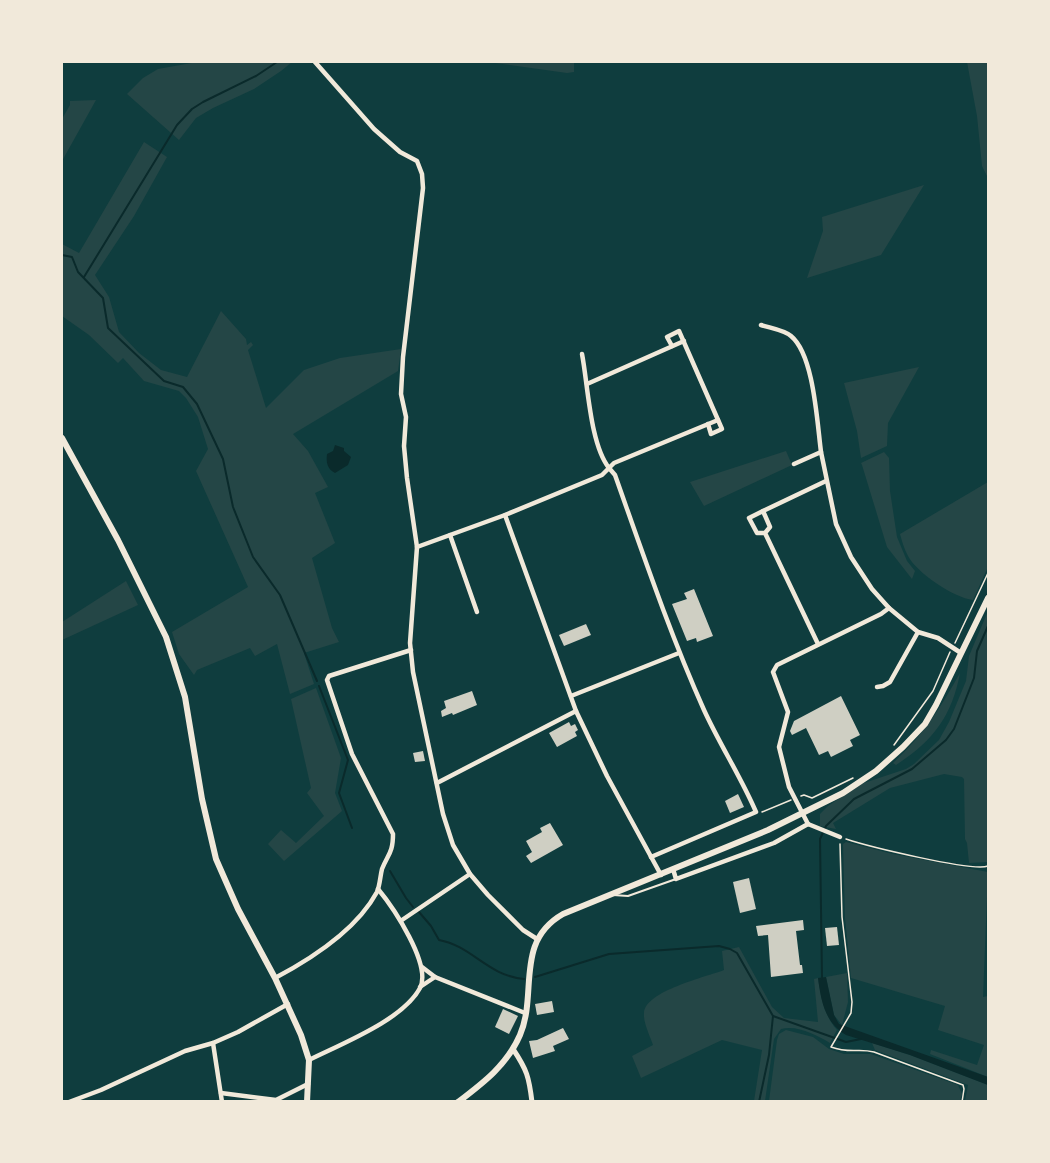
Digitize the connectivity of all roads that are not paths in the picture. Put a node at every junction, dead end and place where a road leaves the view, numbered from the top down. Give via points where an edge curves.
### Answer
1 (315, 62) edge
2 (761, 325) dead end
3 (684, 341) junction
4 (672, 346) junction
5 (582, 354) dead end
6 (587, 384) junction
7 (718, 420) junction
8 (708, 424) junction
9 (62, 438) edge
10 (821, 452) junction
11 (794, 464) dead end
12 (609, 468) junction
13 (826, 481) junction
14 (764, 511) junction
15 (505, 515) junction
16 (765, 533) junction
17 (450, 536) junction
18 (417, 547) junction
19 (988, 598) edge
20 (890, 608) junction
21 (477, 612) dead end
22 (918, 632) junction
23 (818, 644) junction
24 (411, 650) junction
25 (679, 653) junction
26 (961, 653) junction
27 (877, 687) dead end
28 (571, 696) junction
29 (576, 711) junction
30 (436, 783) junction
31 (802, 813) junction
32 (808, 825) junction
33 (840, 837) road end
34 (651, 856) junction
35 (673, 869) junction
36 (470, 874) junction
37 (661, 874) junction
38 (676, 879) junction
39 (378, 889) junction
40 (610, 895) junction
41 (402, 920) junction
42 (537, 939) junction
43 (422, 967) junction
44 (435, 977) junction
45 (275, 978) junction
46 (420, 987) junction
47 (288, 1004) junction
48 (525, 1013) junction
49 (213, 1043) junction
50 (513, 1049) junction
51 (309, 1060) junction
52 (308, 1084) junction
53 (222, 1093) junction
54 (69, 1101) edge
55 (222, 1101) edge
56 (307, 1101) edge
57 (458, 1101) edge
58 (532, 1101) edge

1 - 18 street via 374,129 417,161 422,174 401,394
2 - 10 street via 790,334 803,350
3 - 4 street
3 - 4 street via 679,331 667,336
3 - 7 street
4 - 6 street
5 - 6 street
6 - 12 street via 597,444
7 - 8 street
7 - 8 street via 722,429 711,434
8 - 12 street
9 - 45 main road via 166,637 185,697 216,859
10 - 11 street
10 - 13 street
12 - 15 street via 602,475
12 - 25 street via 615,475
13 - 14 street
13 - 20 street via 836,524 851,557
14 - 16 street via 770,528
14 - 16 street via 749,518 757,533
15 - 17 street
15 - 28 street
16 - 23 street
17 - 18 street
17 - 21 street
18 - 24 street
19 - 26 main road
20 - 22 street
20 - 23 street
22 - 26 street via 938,638
22 - 27 street via 890,682
23 - 31 street via 777,665 772,672 788,712 779,747 789,787
24 - 30 street
24 - 39 street via 329,676 327,680 352,754 393,834 391,855 382,869
25 - 28 street
25 - 34 street via 756,812
26 - 31 main road via 925,724 904,747 876,771
28 - 29 street
29 - 30 street
29 - 34 street
30 - 36 street via 453,845
31 - 32 street
31 - 35 main road
32 - 33 street
32 - 38 street via 774,843
34 - 37 street
35 - 37 main road
35 - 38 street
36 - 41 street
36 - 42 street via 507,916
37 - 40 main road
38 - 40 lane via 628,896
39 - 41 street
39 - 45 street via 371,902 337,937
40 - 42 main road via 550,921
41 - 43 street
42 - 48 main road
43 - 44 street
43 - 46 street
44 - 46 street
44 - 48 street
45 - 47 main road
46 - 51 street via 387,1020
47 - 49 street
47 - 51 main road
48 - 50 main road
49 - 53 street
49 - 54 street
50 - 57 main road via 502,1065
50 - 58 street via 527,1072
51 - 52 main road
52 - 53 street via 276,1100
52 - 56 main road
53 - 55 street

